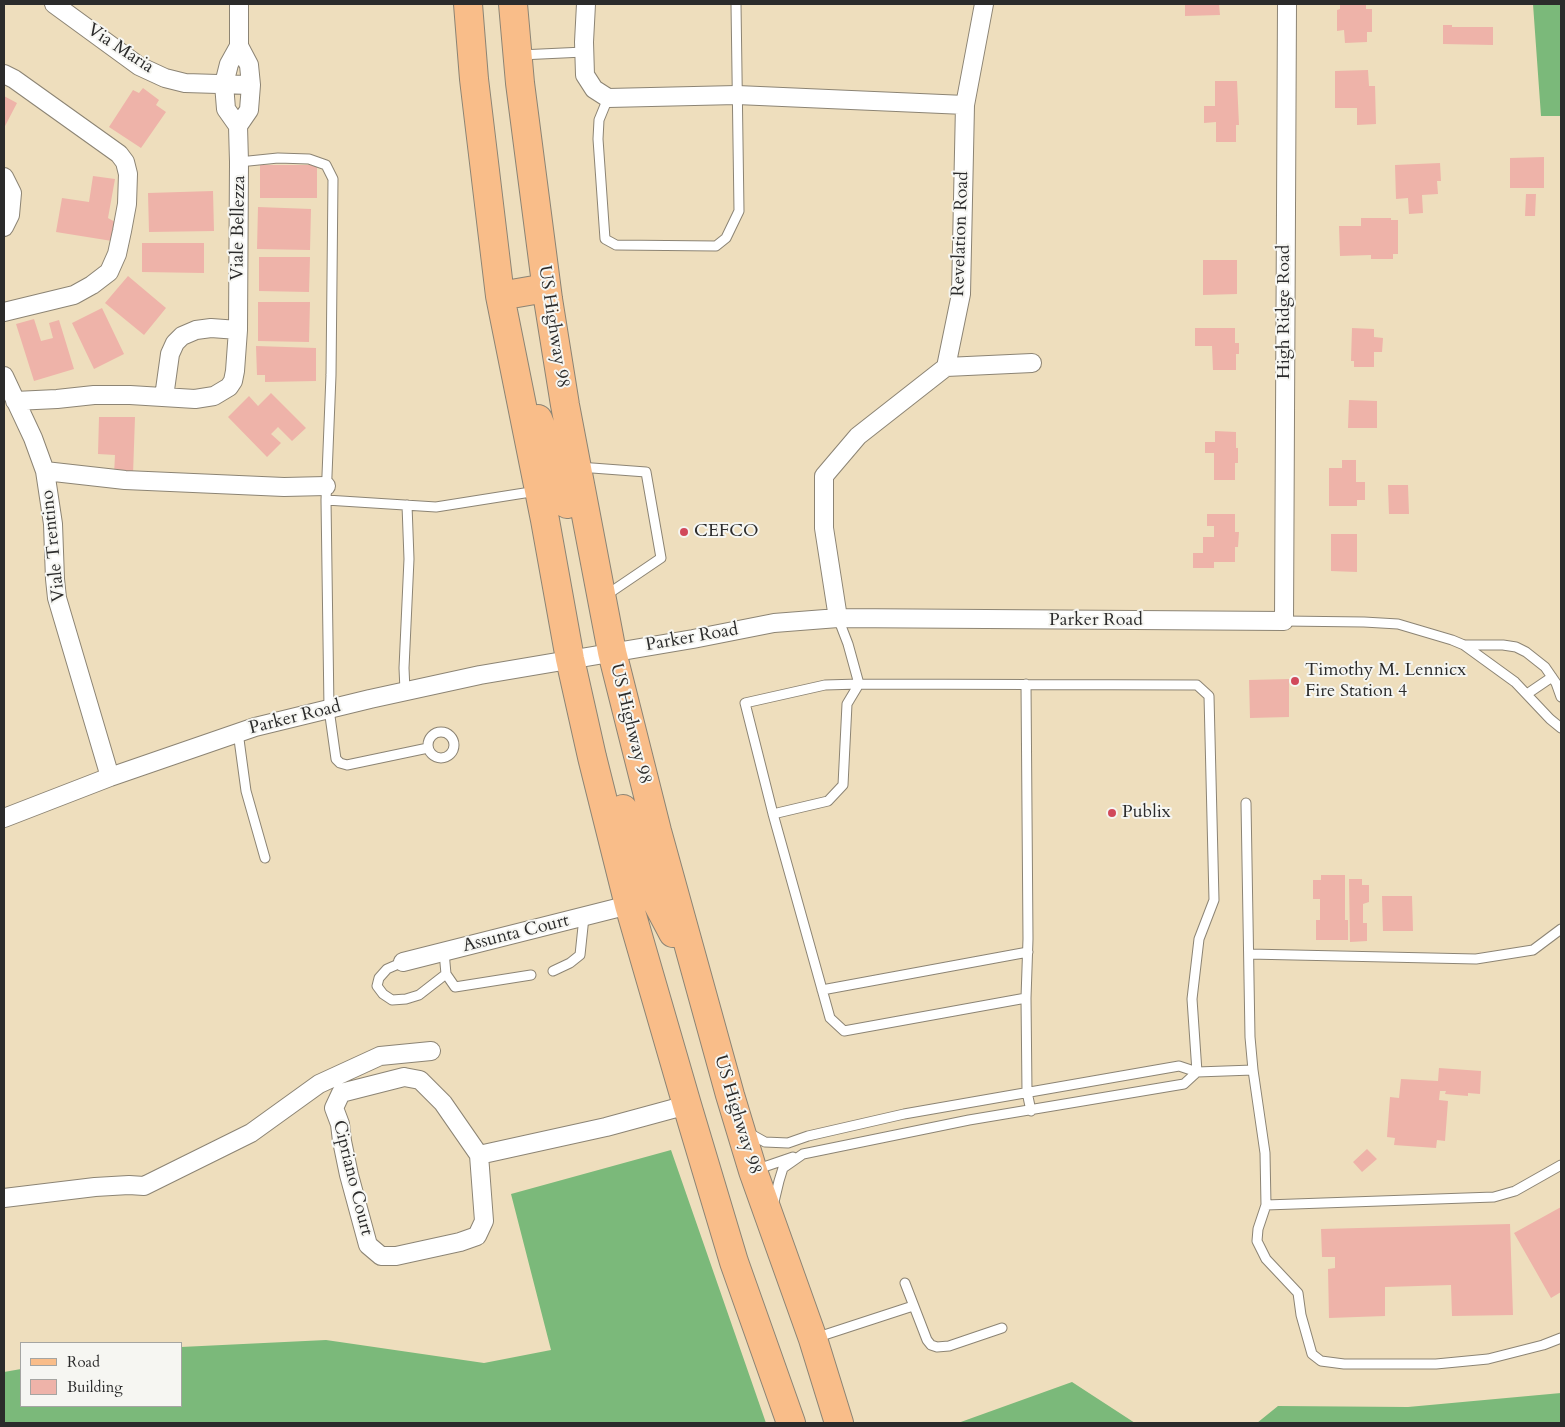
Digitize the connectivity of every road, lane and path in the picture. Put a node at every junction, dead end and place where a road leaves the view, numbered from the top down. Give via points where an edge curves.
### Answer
1 (54, 4) edge
2 (239, 4) edge
3 (468, 4) edge
4 (512, 4) edge
5 (586, 4) edge
6 (736, 4) edge
7 (984, 4) edge
8 (1287, 4) edge
9 (239, 46) junction
10 (584, 52) junction
11 (517, 55) junction
12 (4, 74) edge
13 (224, 84) junction
14 (251, 85) junction
15 (737, 95) junction
16 (608, 98) junction
17 (965, 105) junction
18 (238, 126) junction
19 (239, 162) junction
20 (4, 178) edge
21 (4, 227) edge
22 (546, 288) junction
23 (500, 296) junction
24 (4, 312) edge
25 (238, 330) junction
26 (512, 350) junction
27 (1032, 363) dead end
28 (946, 366) junction
29 (4, 376) edge
30 (164, 397) junction
31 (15, 401) junction
32 (576, 467) junction
33 (45, 471) junction
34 (539, 491) junction
35 (326, 493) junction
36 (407, 505) junction
37 (602, 598) junction
38 (838, 618) junction
39 (1284, 621) junction
40 (1464, 645) junction
41 (612, 652) junction
42 (570, 659) junction
43 (1552, 677) junction
44 (859, 684) junction
45 (1026, 684) junction
46 (406, 691) junction
47 (1527, 694) junction
48 (1561, 697) edge
49 (329, 709) junction
50 (1561, 728) edge
51 (238, 732) junction
52 (428, 748) dead end
53 (110, 777) junction
54 (1246, 803) dead end
55 (773, 814) junction
56 (4, 818) edge
57 (265, 858) dead end
58 (629, 905) junction
59 (584, 917) junction
60 (1561, 929) edge
61 (444, 952) junction
62 (1028, 952) junction
63 (1249, 954) junction
64 (403, 962) joint
65 (553, 971) dead end
66 (446, 974) junction
67 (531, 975) dead end
68 (698, 983) junction
69 (822, 990) junction
70 (1026, 998) junction
71 (431, 1051) dead end
72 (1253, 1070) junction
73 (1197, 1072) junction
74 (1027, 1092) junction
75 (687, 1105) junction
76 (1031, 1111) junction
77 (740, 1128) junction
78 (803, 1154) junction
79 (479, 1155) junction
80 (1561, 1165) edge
81 (753, 1171) junction
82 (710, 1182) junction
83 (4, 1198) edge
84 (1266, 1205) junction
85 (769, 1218) junction
86 (905, 1283) dead end
87 (914, 1306) junction
88 (1002, 1328) dead end
89 (1561, 1338) edge
90 (813, 1339) junction
91 (791, 1423) edge
92 (839, 1423) edge

1 - 13 street, Via Maria via 139,66 185,83
2 - 9 street, Viale Bellezza
3 - 23 main road
4 - 11 main road, US Highway 98
5 - 10 street
6 - 15 lane
7 - 17 street, Revelation Road
8 - 39 street, High Ridge Road
9 - 13 street, Viale Bellezza via 229,64
9 - 14 street, Viale Bellezza via 249,65
10 - 11 lane
10 - 16 street via 585,75 594,89
11 - 22 main road, US Highway 98
12 - 24 street via 119,154 128,174 122,231 109,272 74,295
13 - 14 street, Via Maria
13 - 18 street, Viale Bellezza via 226,109
14 - 18 street, Viale Bellezza via 249,110
15 - 16 street
15 - 16 lane via 740,211 726,238 716,246 616,245 604,239 598,139 599,120
15 - 17 street
17 - 28 street, Revelation Road via 961,294
18 - 19 street, Viale Bellezza
19 - 25 street, Viale Bellezza
19 - 35 lane via 309,159 326,165 333,179
20 - 21 street via 12,193 12,204
22 - 23 main road
22 - 32 main road, US Highway 98
23 - 26 main road
25 - 30 street via 211,328 182,336 170,354
25 - 30 street, Viale Bellezza via 235,371 229,387 214,396 195,399
26 - 34 main road
26 - 41 main road via 562,480 596,639
27 - 28 street
28 - 38 street via 858,436 824,476 824,528
29 - 31 street, Viale Trentino
30 - 31 street, Viale Bellezza via 94,395
31 - 33 street, Viale Trentino
32 - 37 main road, US Highway 98
32 - 37 lane via 646,472 661,558
33 - 35 street via 125,480 284,487
33 - 53 street, Viale Trentino via 53,524 58,598
34 - 36 lane via 436,507
34 - 42 main road
35 - 36 lane
35 - 49 lane
36 - 46 lane
37 - 41 main road, US Highway 98
38 - 39 street, Parker Road
38 - 41 street, Parker Road via 774,623
38 - 44 lane
39 - 40 lane via 1398,624
40 - 43 lane via 1516,647 1536,659
40 - 47 lane
41 - 42 street, Parker Road
41 - 68 main road, US Highway 98
42 - 46 street, Parker Road
42 - 58 main road
42 - 68 main road via 586,670 595,689 627,826 655,899
43 - 47 lane
43 - 48 lane
44 - 45 lane
44 - 55 lane via 847,704 844,785 828,801
44 - 55 lane via 825,685 745,703
45 - 62 lane
45 - 73 lane via 1197,684 1209,696 1214,900 1198,939 1192,999
46 - 49 street, Parker Road
47 - 50 lane
49 - 51 street, Parker Road
49 - 52 lane via 336,759 340,763 347,765
51 - 53 street, Parker Road
51 - 57 lane via 246,791
53 - 56 street, Parker Road
54 - 63 lane
55 - 69 lane
58 - 59 street, Assunta Court
58 - 75 main road
59 - 61 street, Assunta Court
59 - 65 lane via 580,955 570,964
60 - 63 lane via 1533,950 1476,959
61 - 64 street, Assunta Court
61 - 66 lane
62 - 69 lane
62 - 70 lane
63 - 72 lane
64 - 66 lane via 387,969 379,978 377,986 392,1000 419,995
66 - 67 lane via 455,987
68 - 77 main road, US Highway 98
69 - 70 lane via 830,1018 844,1031
70 - 74 lane
71 - 83 street via 380,1056 319,1084 250,1133 144,1186 95,1187
72 - 73 lane
72 - 84 lane via 1265,1153
73 - 74 lane via 1179,1066
73 - 76 lane via 1184,1084
74 - 76 lane
74 - 77 lane via 904,1114 788,1143 765,1142
75 - 79 street via 606,1128
75 - 82 main road
76 - 78 lane via 969,1120
77 - 81 main road, US Highway 98
78 - 81 lane
78 - 85 lane via 783,1168
79 - 79 street, Cipriano Court via 484,1221 477,1236 428,1250 381,1256 368,1245 334,1108 340,1093 404,1077 420,1080 443,1103
80 - 84 lane via 1515,1191 1494,1197
81 - 82 main road
81 - 85 main road, US Highway 98
82 - 91 main road via 734,1262
84 - 89 lane via 1257,1241 1266,1259 1298,1293 1312,1354 1320,1361 1436,1364 1488,1359
85 - 90 main road, US Highway 98
86 - 87 lane
87 - 88 lane via 927,1340 937,1347 950,1346
87 - 90 lane
90 - 92 main road, US Highway 98

